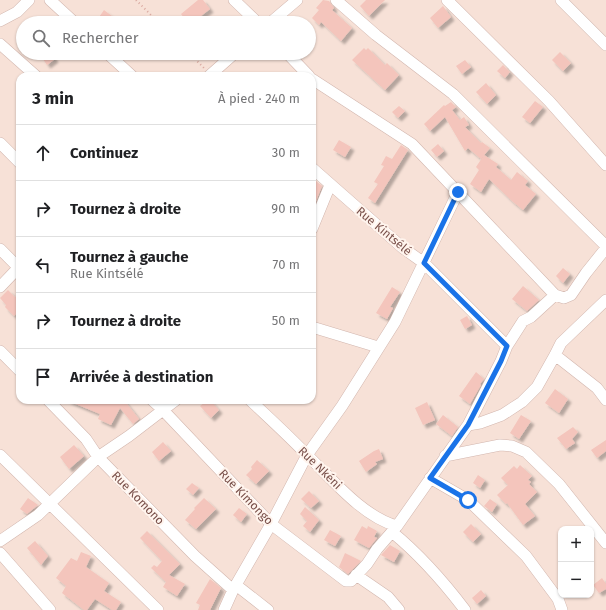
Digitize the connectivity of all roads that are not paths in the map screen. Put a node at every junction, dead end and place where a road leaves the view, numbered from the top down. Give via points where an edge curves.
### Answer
1 (29, 0) edge
2 (50, 0) edge
3 (234, 0) edge
4 (297, 0) edge
5 (336, 0) edge
6 (447, 0) edge
7 (561, 0) edge
8 (67, 16) edge
9 (251, 16) edge
10 (278, 16) edge
11 (0, 21) edge
12 (0, 44) edge
13 (606, 45) edge
14 (16, 58) edge
15 (18, 60) edge
16 (115, 60) edge
17 (227, 60) edge
18 (294, 60) edge
19 (32, 72) edge
20 (128, 72) edge
21 (214, 72) edge
22 (305, 72) edge
23 (316, 81) edge
24 (0, 143) edge
25 (16, 159) edge
26 (606, 165) edge
27 (316, 172) edge
28 (330, 185) junction
29 (458, 192) junction
30 (316, 219) edge
31 (606, 247) edge
32 (0, 249) edge
33 (16, 263) edge
34 (424, 263) junction
35 (16, 271) edge
36 (0, 287) edge
37 (555, 295) junction
38 (606, 300) edge
39 (316, 328) edge
40 (507, 346) junction
41 (378, 347) junction
42 (0, 351) edge
43 (555, 355) junction
44 (16, 368) edge
45 (606, 400) edge
46 (52, 404) edge
47 (156, 404) edge
48 (170, 404) edge
49 (254, 404) edge
50 (162, 409) junction
51 (468, 425) junction
52 (0, 455) edge
53 (307, 455) junction
54 (445, 456) junction
55 (98, 457) junction
56 (430, 478) junction
57 (49, 503) junction
58 (271, 524) junction
59 (395, 529) junction
60 (0, 541) edge
61 (606, 543) edge
62 (0, 553) edge
63 (354, 578) junction
64 (235, 588) junction
65 (50, 610) edge
66 (158, 610) edge
67 (224, 610) edge
68 (268, 610) edge
69 (399, 610) edge
70 (465, 610) edge
71 (562, 610) edge

1 - 11 street via 17,12
2 - 8 street
3 - 9 street
4 - 10 street
5 - 31 street via 376,35 453,94
6 - 26 street via 549,102
7 - 13 street
12 - 14 street
15 - 19 street
16 - 20 street
17 - 21 street
18 - 22 street
23 - 29 street via 412,144
24 - 25 street
27 - 28 street, Rue Kintsélé
28 - 30 street
28 - 34 street, Rue Kintsélé
29 - 34 street
29 - 37 street
31 - 37 street via 571,295 564,298
32 - 33 street
34 - 40 street, Rue Kintsélé
34 - 41 street via 396,322
35 - 36 street
37 - 40 street via 523,321
38 - 43 street via 566,336
39 - 41 street
40 - 51 street
41 - 53 street via 342,406
42 - 44 street
43 - 45 street via 597,388
43 - 51 street via 537,387 522,402 502,415
46 - 55 street, Rue Komono via 86,439
47 - 50 street, Rue Kimongo
48 - 50 street
49 - 53 street, Rue Nkéni
50 - 55 street
50 - 58 street, Rue Kimongo
51 - 54 street
52 - 57 street
53 - 58 street
53 - 59 street, Rue Nkéni via 371,514
54 - 56 street
54 - 61 street via 500,445 512,446 526,452 559,484
55 - 57 street
55 - 64 street, Rue Komono via 194,556
56 - 59 street
56 - 71 street via 468,500 526,556 558,599
57 - 60 street via 38,515
57 - 66 street
58 - 63 street, Rue Kimongo via 346,581
58 - 64 street
59 - 63 street
59 - 70 street, Rue Nkéni via 455,595
62 - 65 street
63 - 69 street, Rue Kimongo via 388,597
64 - 67 street
64 - 68 street, Rue Komono

